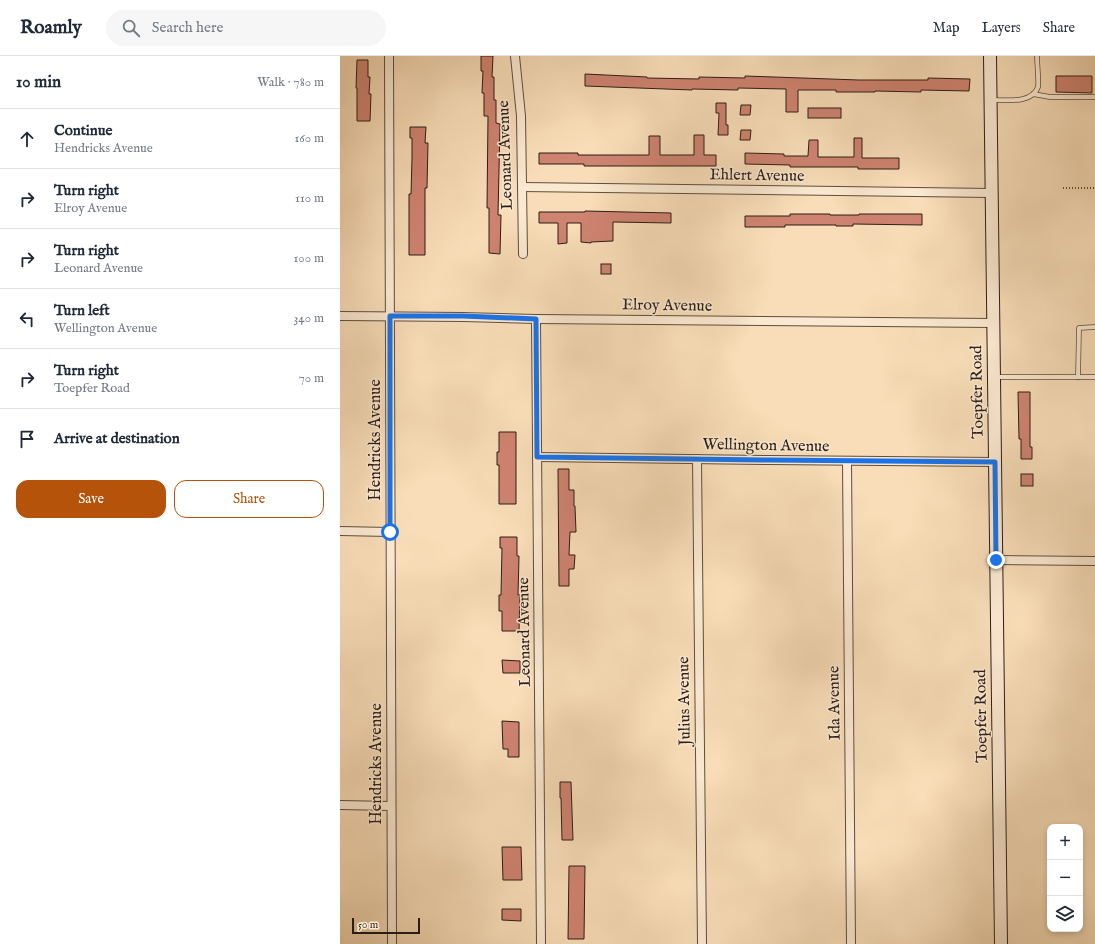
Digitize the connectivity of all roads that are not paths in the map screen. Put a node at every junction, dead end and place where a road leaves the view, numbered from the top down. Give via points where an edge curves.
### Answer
1 (389, 56) edge
2 (515, 56) edge
3 (990, 56) edge
4 (1037, 56) edge
5 (1033, 94) junction
6 (1095, 97) edge
7 (990, 100) junction
8 (522, 187) junction
9 (992, 193) junction
10 (523, 254) dead end
11 (340, 316) edge
12 (390, 316) junction
13 (536, 319) junction
14 (994, 323) junction
15 (1095, 327) edge
16 (1095, 376) edge
17 (994, 377) junction
18 (1078, 377) junction
19 (537, 457) junction
20 (697, 458) junction
21 (847, 461) junction
22 (995, 462) junction
23 (340, 531) edge
24 (390, 532) junction
25 (996, 560) junction
26 (1095, 561) edge
27 (340, 805) edge
28 (391, 806) junction
29 (392, 944) edge
30 (542, 944) edge
31 (702, 944) edge
32 (851, 944) edge
33 (1001, 944) edge

1 - 12 street, Hendricks Avenue
2 - 8 street, Leonard Avenue via 521,116
3 - 7 street, Toepfer Road
4 - 5 lane via 1038,87
5 - 6 lane via 1050,97
5 - 7 lane via 1026,99
7 - 9 street, Toepfer Road
8 - 9 street, Ehlert Avenue
8 - 10 street, Leonard Avenue
9 - 14 street, Toepfer Road
11 - 12 street, Elroy Avenue
12 - 13 street, Elroy Avenue
12 - 24 street, Hendricks Avenue
13 - 14 street, Elroy Avenue
13 - 19 street, Leonard Avenue
14 - 17 street, Toepfer Road
15 - 18 lane via 1079,328
16 - 18 lane
17 - 18 lane
17 - 22 street, Toepfer Road
19 - 20 street, Wellington Avenue
19 - 30 street, Leonard Avenue
20 - 21 street, Wellington Avenue
20 - 31 street, Julius Avenue
21 - 22 street, Wellington Avenue
21 - 32 street, Ida Avenue
22 - 25 street, Toepfer Road
23 - 24 street
24 - 28 street, Hendricks Avenue
25 - 26 street
25 - 33 street, Toepfer Road
27 - 28 street
28 - 29 street, Hendricks Avenue

